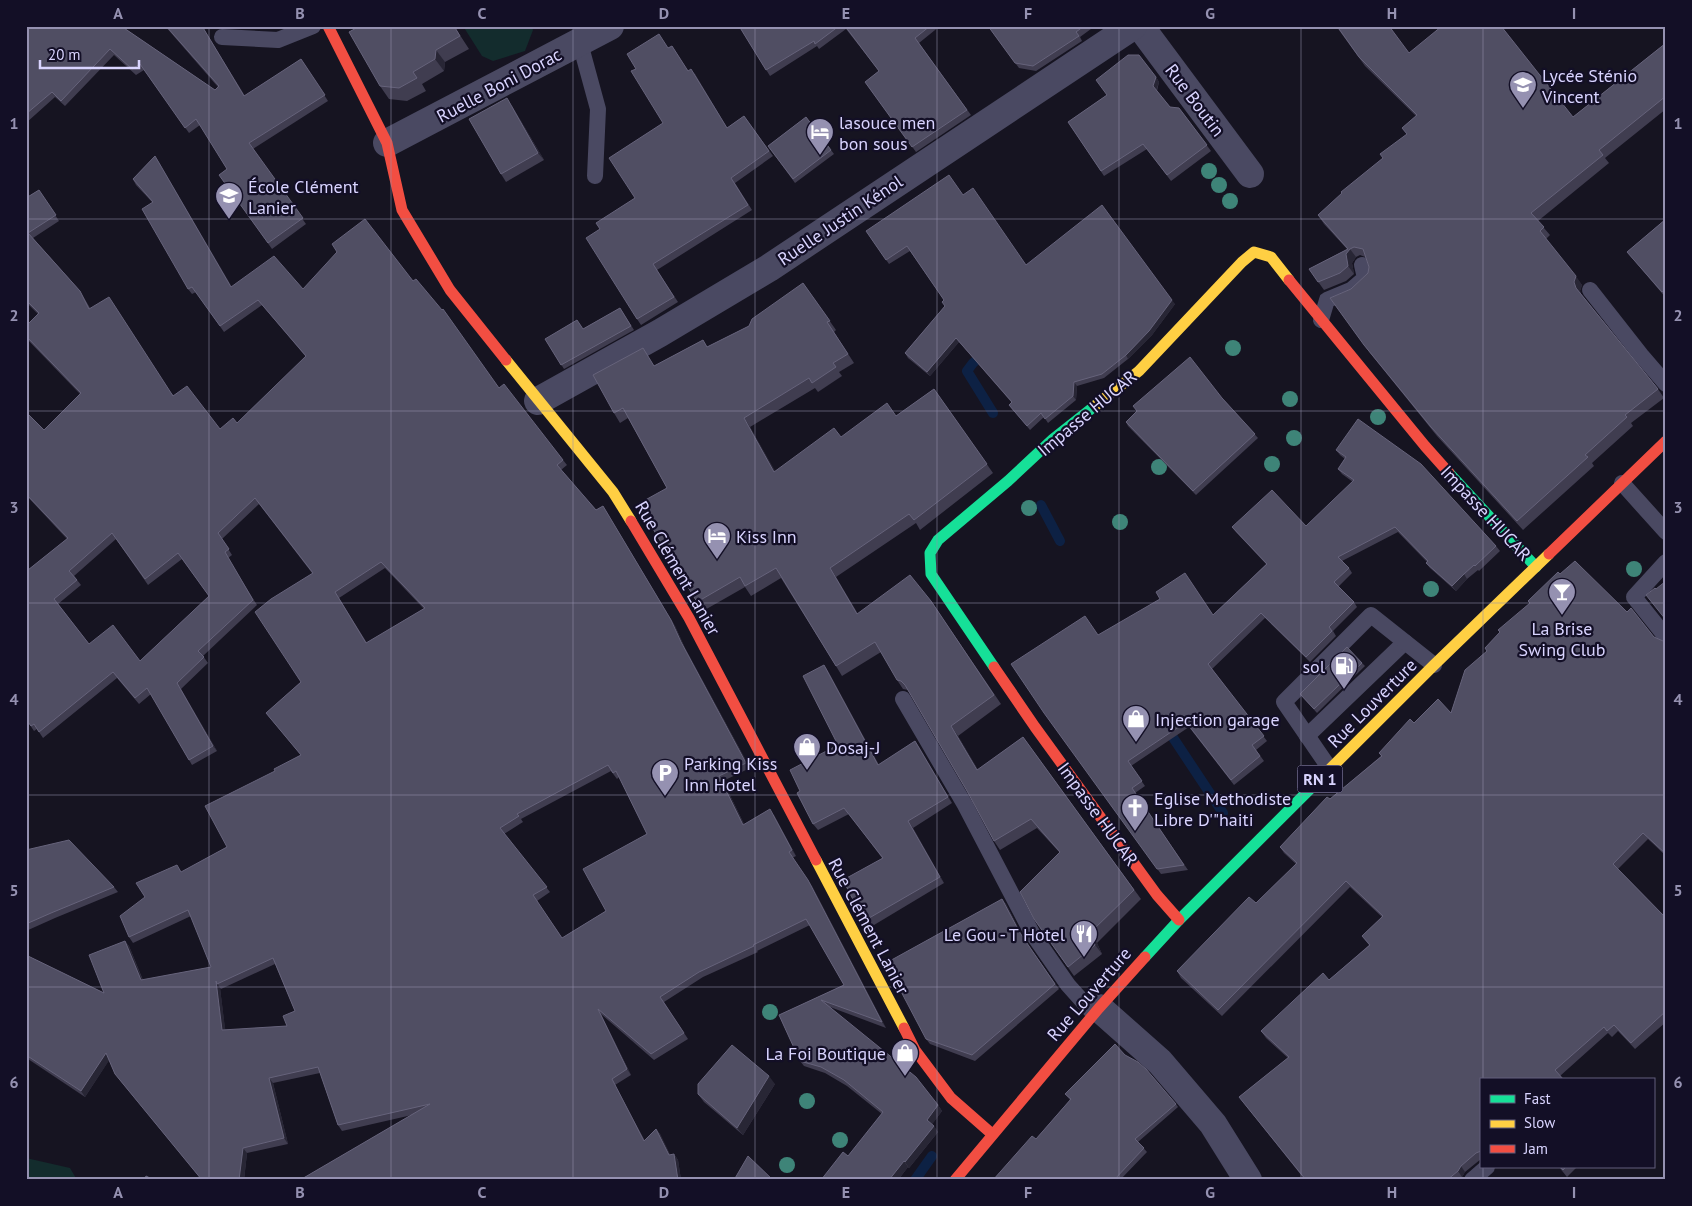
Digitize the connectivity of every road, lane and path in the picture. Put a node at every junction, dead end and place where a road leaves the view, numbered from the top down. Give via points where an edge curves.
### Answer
1 (313, 26) edge
2 (328, 26) edge
3 (610, 26) edge
4 (1134, 26) edge
5 (1140, 26) edge
6 (222, 37) dead end
7 (580, 43) junction
8 (387, 143) junction
9 (1250, 174) dead end
10 (595, 176) dead end
11 (1362, 265) edge
12 (1590, 290) dead end
13 (1321, 320) junction
14 (1666, 384) edge
15 (538, 401) junction
16 (1666, 441) edge
17 (1622, 484) junction
18 (1666, 532) edge
19 (1666, 562) edge
20 (1536, 567) junction
21 (1666, 638) edge
22 (1404, 642) junction
23 (1434, 665) junction
24 (903, 699) edge
25 (1307, 736) junction
26 (1330, 769) junction
27 (1179, 920) junction
28 (1097, 1012) junction
29 (992, 1134) junction
30 (1486, 1168) edge
31 (955, 1180) edge
32 (1248, 1180) edge
33 (1472, 1180) edge

1 - 6 lane via 278,40
2 - 8 street, Rue Clément Lanier
3 - 7 street, Ruelle Boni Dorac
4 - 15 street, Ruelle Justin Kénol via 769,268
5 - 9 street, Rue Boutin
7 - 8 street, Ruelle Boni Dorac
7 - 10 lane via 598,110
8 - 15 street, Rue Clément Lanier via 402,210 450,290
11 - 13 lane via 1365,278 1350,290 1327,300
12 - 14 lane
13 - 20 street, Impasse HUCAR via 1425,446
13 - 27 street, Impasse HUCAR via 1271,257 1254,252 1139,370 1053,439 938,540 930,553 931,574 1035,727 1157,896
15 - 29 street, Rue Clément Lanier via 613,492 674,592 915,1050 951,1098
16 - 17 street, Rue Louverture / RN 1
17 - 18 lane
17 - 20 street, Rue Louverture / RN 1
19 - 21 lane via 1634,597
20 - 23 street, Rue Louverture / RN 1
22 - 23 lane
22 - 25 lane
22 - 25 lane via 1371,615 1284,702
23 - 26 street, Rue Louverture / RN 1
24 - 28 lane via 965,805 1032,933 1068,985
25 - 26 lane
26 - 27 street, Rue Louverture / RN 1
27 - 28 street, Rue Louverture / RN 1
28 - 29 street, Rue Louverture / RN 1
28 - 32 street via 1160,1062 1213,1124
29 - 31 street, Rue Louverture / RN 1
30 - 33 lane

